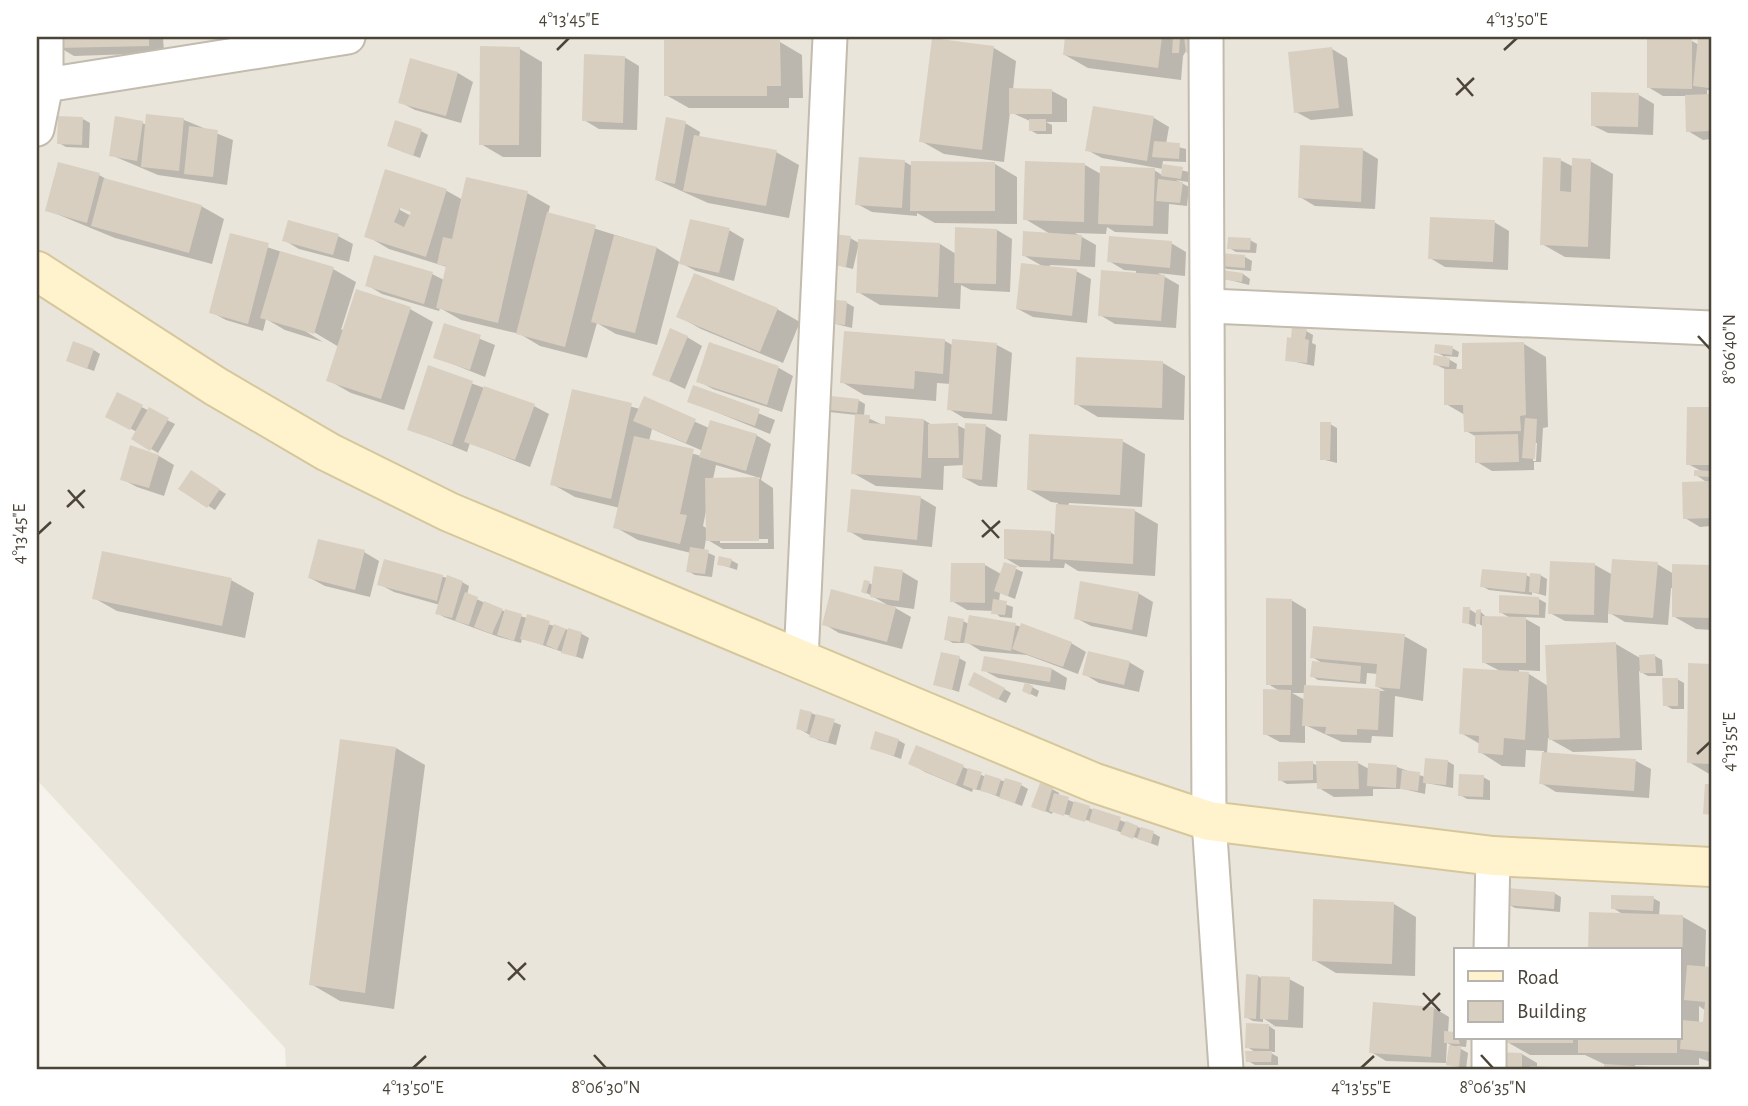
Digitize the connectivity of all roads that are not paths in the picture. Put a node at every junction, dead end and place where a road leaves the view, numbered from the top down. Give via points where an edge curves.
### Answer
1 (46, 37) edge
2 (348, 37) edge
3 (831, 37) edge
4 (1206, 37) edge
5 (46, 85) junction
6 (37, 129) edge
7 (37, 271) edge
8 (1209, 306) junction
9 (1711, 328) edge
10 (802, 660) junction
11 (1209, 821) junction
12 (1493, 856) junction
13 (1711, 867) edge
14 (1491, 948) edge
15 (1489, 1040) edge
16 (1226, 1069) edge
17 (1489, 1069) edge

1 - 5 street
2 - 5 street
3 - 10 street
4 - 8 street
5 - 6 street
7 - 10 main road via 215,386 328,452 449,512
8 - 9 street
8 - 11 street
10 - 11 main road via 1095,783
11 - 12 main road
11 - 16 street
12 - 13 main road
12 - 14 street
15 - 17 street

